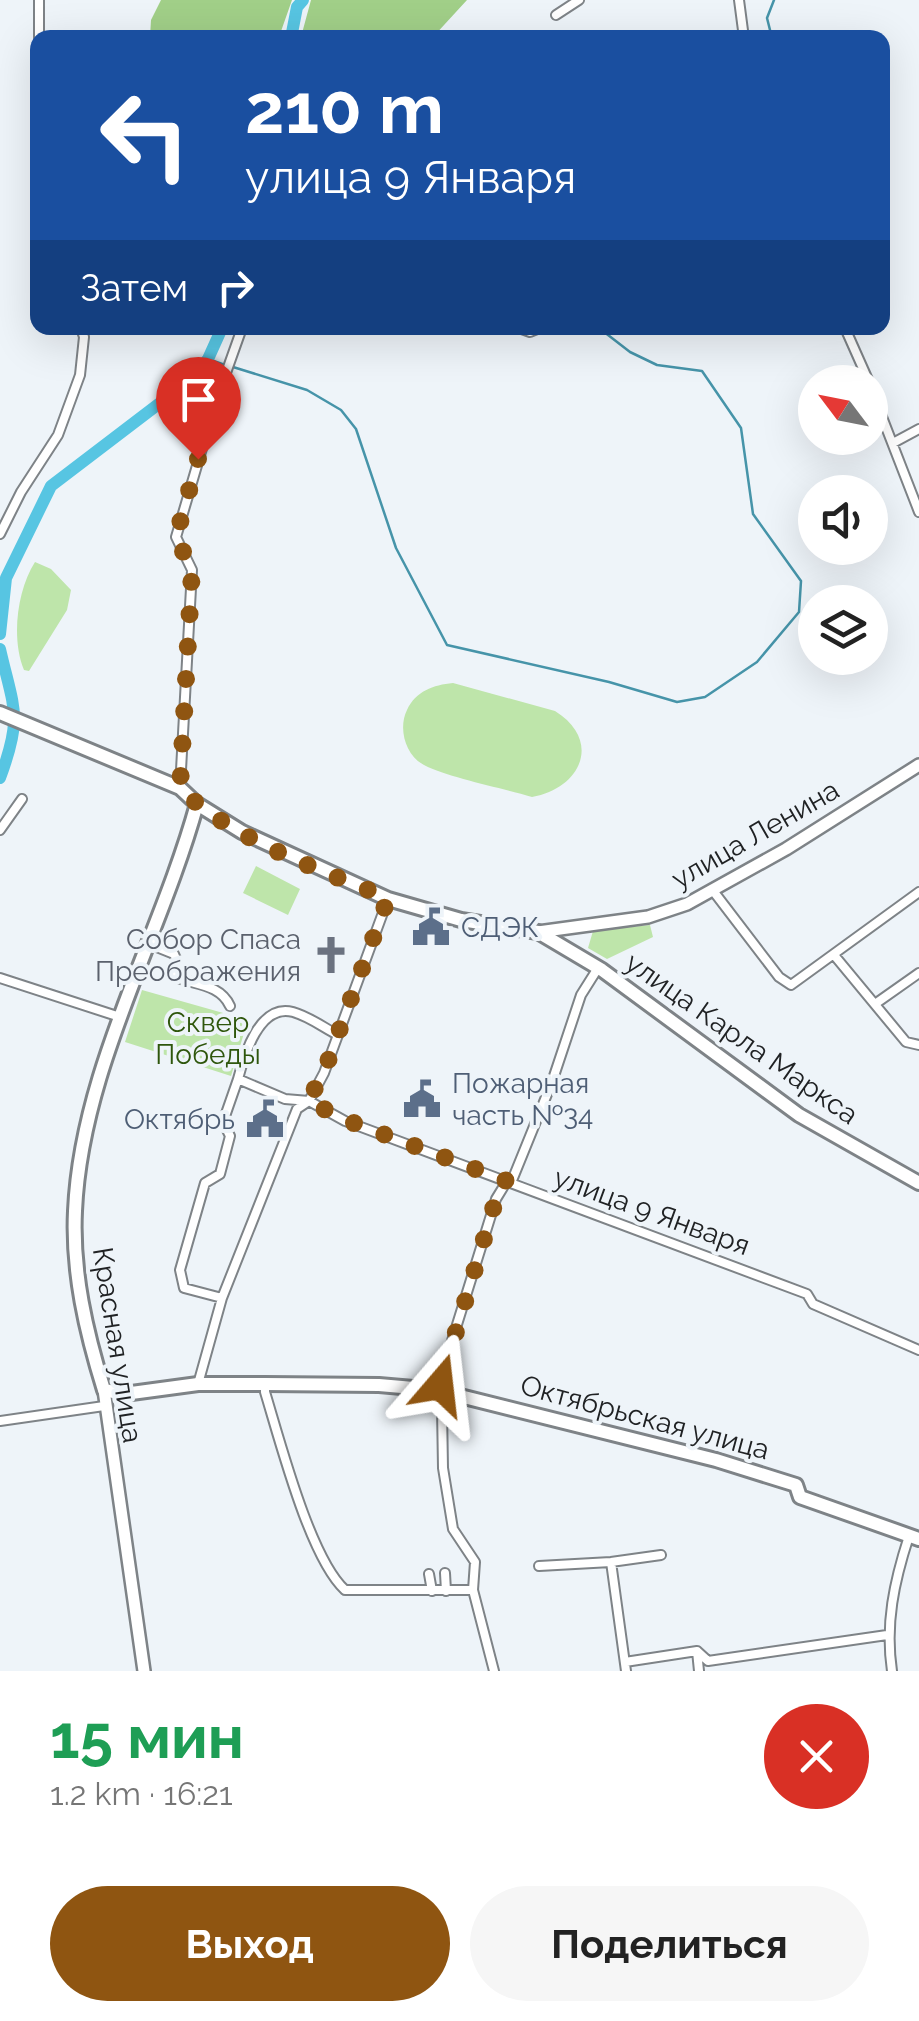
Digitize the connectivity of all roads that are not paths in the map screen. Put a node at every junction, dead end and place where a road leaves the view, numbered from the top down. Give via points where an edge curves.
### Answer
1 (39, 0) edge
2 (578, 0) edge
3 (739, 0) edge
4 (556, 16) dead end
5 (39, 30) edge
6 (743, 30) edge
7 (83, 335) edge
8 (239, 335) edge
9 (848, 335) edge
10 (861, 365) edge
11 (919, 429) edge
12 (888, 431) edge
13 (893, 443) junction
14 (919, 512) edge
15 (0, 534) edge
16 (0, 713) edge
17 (919, 765) edge
18 (180, 788) junction
19 (22, 798) dead end
20 (196, 804) junction
21 (0, 830) edge
22 (714, 892) junction
23 (919, 892) edge
24 (388, 898) junction
25 (538, 932) junction
26 (149, 944) junction
27 (834, 955) junction
28 (598, 968) junction
29 (919, 973) edge
30 (0, 978) edge
31 (875, 1004) junction
32 (230, 1006) dead end
33 (120, 1017) junction
34 (336, 1034) junction
35 (919, 1046) edge
36 (238, 1080) junction
37 (308, 1101) junction
38 (917, 1179) edge
39 (509, 1182) junction
40 (222, 1298) junction
41 (919, 1350) edge
42 (198, 1384) junction
43 (265, 1384) junction
44 (104, 1390) junction
45 (441, 1391) junction
46 (104, 1406) junction
47 (0, 1421) edge
48 (914, 1538) edge
49 (661, 1555) dead end
50 (611, 1562) junction
51 (538, 1566) dead end
52 (445, 1573) dead end
53 (429, 1574) dead end
54 (382, 1577) dead end
55 (473, 1590) junction
56 (381, 1591) junction
57 (432, 1591) junction
58 (446, 1591) junction
59 (887, 1635) junction
60 (697, 1651) junction
61 (626, 1667) edge
62 (144, 1671) edge
63 (494, 1671) edge
64 (699, 1671) edge
65 (892, 1671) edge

1 - 5 street
2 - 4 street
3 - 6 street
7 - 15 street via 80,375 58,435
8 - 18 street via 176,537 192,570
9 - 10 street
11 - 13 street
12 - 13 street
13 - 14 street
16 - 18 main road, улица Ленина
17 - 22 street, улица Ленина
18 - 20 main road, улица Ленина
19 - 21 street
20 - 24 main road, улица Ленина
20 - 26 main road, Красная улица
22 - 25 street, улица Ленина via 648,917
22 - 27 street via 788,984
23 - 27 street
24 - 25 main road, улица Ленина via 460,920
24 - 34 street
25 - 28 main road, улица Карла Маркса
26 - 32 street via 174,954 175,977 218,990
26 - 33 main road, Красная улица
27 - 31 street
28 - 38 main road, улица Карла Маркса via 800,1115
28 - 39 street via 581,995
29 - 31 street
30 - 33 street
31 - 35 street via 906,1042
33 - 44 main road, Красная улица via 88,1126 75,1209 82,1302
34 - 36 street via 298,1013 274,1016 250,1038
34 - 37 street
36 - 37 street
36 - 40 street via 223,1122 230,1136 220,1174 205,1184 180,1270 184,1288
37 - 39 street, улица 9 Января
37 - 40 street via 296,1109
39 - 41 street, улица 9 Января via 807,1294 814,1304
39 - 45 street via 496,1199
40 - 42 street
42 - 43 main road, Октябрьская улица
42 - 44 main road, Октябрьская улица via 124,1394
43 - 45 main road, Октябрьская улица
43 - 56 street via 296,1494 332,1578 345,1590
44 - 46 street, Красная улица
45 - 48 main road, Октябрьская улица via 716,1460 796,1485 800,1496
45 - 55 street via 443,1468 453,1530 476,1562
46 - 47 street
46 - 62 street, Красная улица
48 - 59 street via 896,1579
49 - 50 street
50 - 51 street
50 - 61 street
52 - 58 street
53 - 57 street
54 - 56 street
55 - 58 street
55 - 63 street
56 - 57 street
57 - 58 street
59 - 60 street via 708,1660
59 - 65 street
60 - 61 street
60 - 64 street

